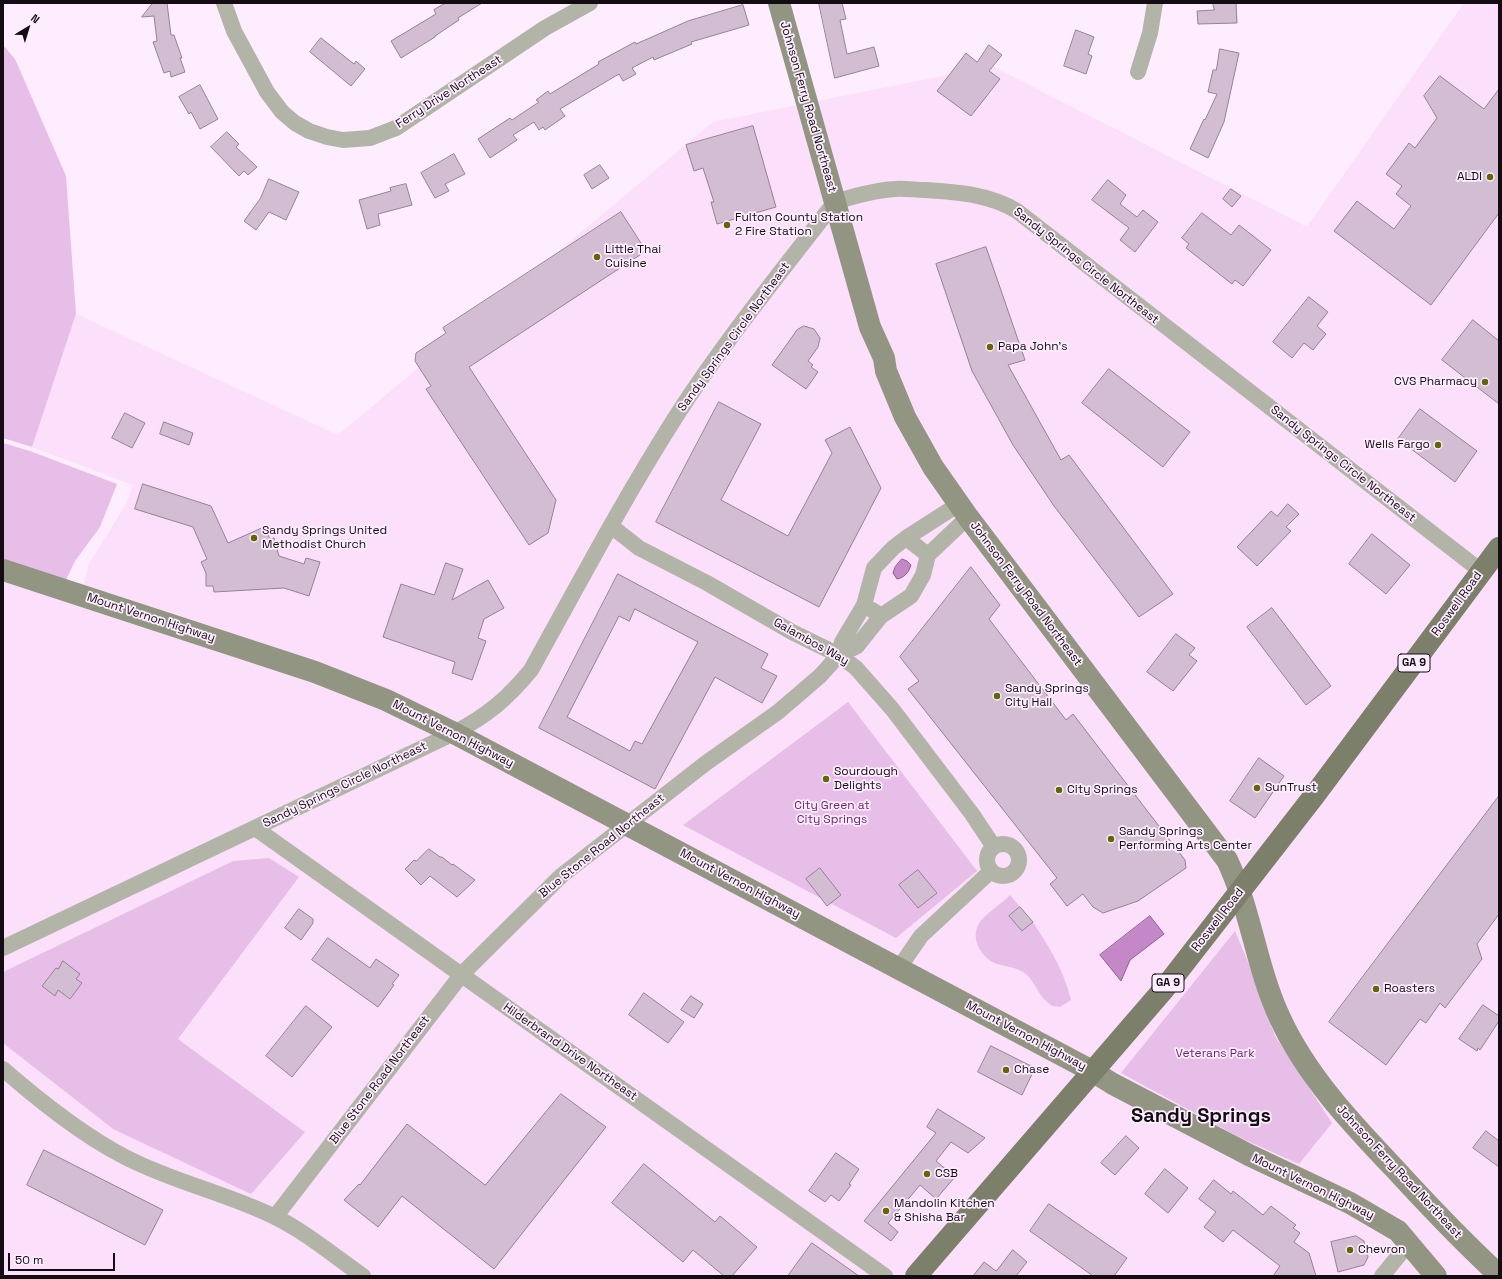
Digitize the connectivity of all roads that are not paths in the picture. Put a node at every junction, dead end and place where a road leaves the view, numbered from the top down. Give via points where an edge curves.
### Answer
1 (224, 3) edge
2 (590, 3) edge
3 (779, 3) edge
4 (1155, 3) edge
5 (1138, 72) dead end
6 (835, 202) junction
7 (963, 510) junction
8 (611, 526) junction
9 (906, 538) junction
10 (1499, 548) edge
11 (928, 555) junction
12 (3, 570) edge
13 (1481, 571) junction
14 (864, 605) junction
15 (881, 616) junction
16 (839, 655) junction
17 (454, 733) junction
18 (628, 825) junction
19 (255, 828) junction
20 (994, 847) junction
21 (992, 871) junction
22 (1240, 891) junction
23 (3, 948) edge
24 (899, 968) junction
25 (462, 974) junction
26 (3, 1069) edge
27 (1092, 1071) junction
28 (275, 1217) junction
29 (1409, 1243) junction
30 (360, 1275) edge
31 (1499, 1275) edge
32 (885, 1276) edge
33 (916, 1276) edge
34 (1382, 1276) edge
35 (1436, 1276) edge

1 - 2 street, Ferry Drive Northeast via 234,31 267,92 282,112 310,131 343,140 370,138 396,128 545,28
3 - 6 street, Johnson Ferry Road Northeast
4 - 5 street via 1150,33
6 - 7 street, Johnson Ferry Road Northeast via 870,327 905,417 936,472
6 - 8 street, Sandy Springs Circle Northeast via 723,347 675,417
6 - 13 street, Sandy Springs Circle Northeast via 857,195 895,189 975,194 1006,204
7 - 9 street, Blue Stone Road Northeast
7 - 11 street
7 - 22 street, Johnson Ferry Road Northeast via 1219,848
8 - 16 street, Galambos Way via 639,548
8 - 17 street, Sandy Springs Circle Northeast via 531,670 515,690 496,707
9 - 11 street
9 - 14 street, Blue Stone Road Northeast via 874,568
10 - 13 main road, Roswell Road / GA 9
11 - 15 street, Blue Stone Road Northeast via 923,575 911,596
12 - 17 street, Mount Vernon Highway via 315,672 386,700
13 - 22 main road, Roswell Road / GA 9 via 1373,718
14 - 15 street
14 - 16 street, Blue Stone Road Northeast via 842,642
15 - 16 street, Blue Stone Road Northeast via 857,646
16 - 18 street, Blue Stone Road Northeast via 820,676 778,712 706,763
16 - 20 street, Galambos Way via 856,668 893,710
17 - 18 street, Mount Vernon Highway
17 - 19 street, Sandy Springs Circle Northeast
18 - 24 street, Mount Vernon Highway
18 - 25 street, Blue Stone Road Northeast via 561,876
19 - 23 street, Sandy Springs Circle Northeast
19 - 25 street, Hilderbrand Drive Northeast
20 - 21 street via 988,856
20 - 21 street via 1004,844 1014,848 1019,862 1011,875 1000,876
21 - 24 street via 921,936
22 - 27 main road, Roswell Road / GA 9 via 1164,988
22 - 31 street, Johnson Ferry Road Northeast via 1270,996 1294,1044 1320,1084 1351,1124 1468,1247
24 - 27 street, Mount Vernon Highway
25 - 28 street, Blue Stone Road Northeast
25 - 32 street, Hilderbrand Drive Northeast
26 - 28 street via 52,1110 124,1157 157,1173
27 - 29 street, Mount Vernon Highway via 1117,1087 1249,1155 1350,1203 1398,1231
27 - 33 main road, Roswell Road / GA 9
28 - 30 street via 308,1236
29 - 34 street
29 - 35 street, Mount Vernon Highway

